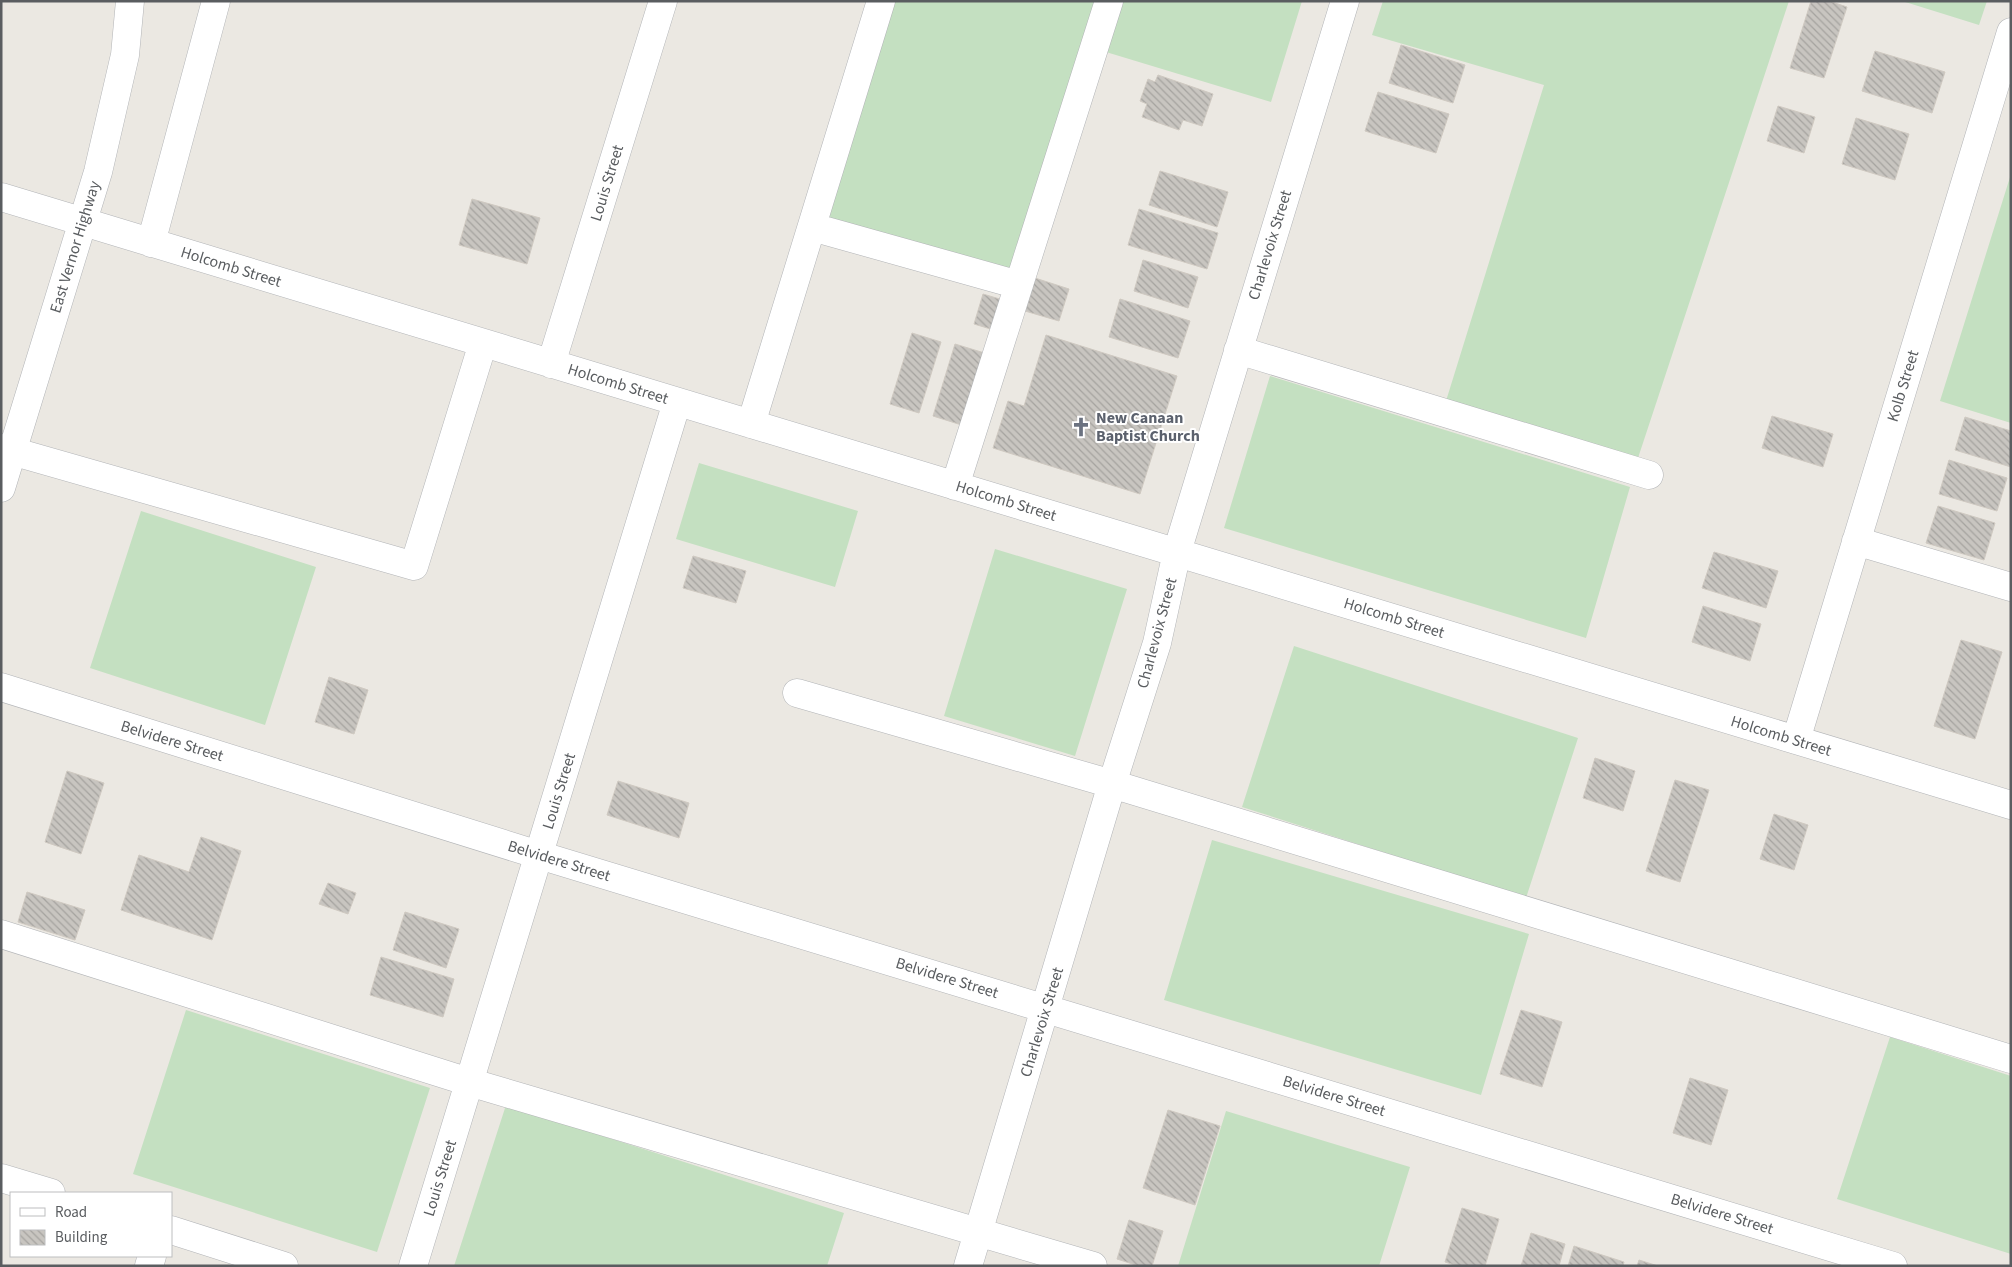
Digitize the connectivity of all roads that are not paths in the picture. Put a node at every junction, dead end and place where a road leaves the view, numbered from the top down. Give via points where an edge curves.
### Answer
1 (130, 1) edge
2 (216, 1) edge
3 (663, 1) edge
4 (881, 1) edge
5 (1109, 1) edge
6 (1344, 1) edge
7 (2011, 32) edge
8 (1, 197) edge
9 (83, 222) junction
10 (812, 227) junction
11 (151, 243) junction
12 (1019, 286) junction
13 (483, 343) junction
14 (1238, 350) junction
15 (551, 364) junction
16 (677, 402) junction
17 (751, 424) junction
18 (7, 449) edge
19 (1649, 475) dead end
20 (955, 486) junction
21 (1, 488) edge
22 (1856, 541) junction
23 (1177, 552) junction
24 (2011, 588) edge
25 (1, 687) edge
26 (797, 693) dead end
27 (1796, 740) junction
28 (1112, 784) junction
29 (2011, 805) edge
30 (539, 856) junction
31 (1, 934) edge
32 (1046, 1008) junction
33 (2011, 1059) edge
34 (469, 1082) junction
35 (1, 1178) edge
36 (49, 1192) edge
37 (172, 1230) edge
38 (979, 1231) junction
39 (284, 1266) edge
40 (413, 1266) edge
41 (968, 1266) edge
42 (1093, 1266) edge
43 (1893, 1266) edge

1 - 9 street, East Vernor Highway via 125,55
2 - 11 street
3 - 15 street, Louis Street
4 - 10 street
5 - 12 street
6 - 14 street, Charlevoix Street
7 - 22 street, Kolb Street
8 - 9 street, Holcomb Street
9 - 11 street, Holcomb Street
9 - 18 street, East Vernor Highway
10 - 12 street
10 - 17 street
11 - 13 street, Holcomb Street
12 - 20 street
13 - 15 street, Holcomb Street
13 - 18 street via 414,566
14 - 19 street
14 - 23 street, Charlevoix Street
15 - 16 street, Holcomb Street
16 - 17 street, Holcomb Street
16 - 30 street, Louis Street
17 - 20 street, Holcomb Street
18 - 21 street, East Vernor Highway
20 - 23 street, Holcomb Street
22 - 24 street
22 - 27 street, Kolb Street
23 - 27 street, Holcomb Street
23 - 28 street, Charlevoix Street via 1157,643
25 - 30 street, Belvidere Street
26 - 28 street
27 - 29 street, Holcomb Street
28 - 32 street, Charlevoix Street
28 - 33 street
30 - 32 street, Belvidere Street
30 - 34 street, Louis Street
31 - 34 street
32 - 38 street, Charlevoix Street
32 - 43 street, Belvidere Street
34 - 38 street
34 - 40 street, Louis Street
35 - 36 street
37 - 39 street
38 - 41 street, Charlevoix Street
38 - 42 street

